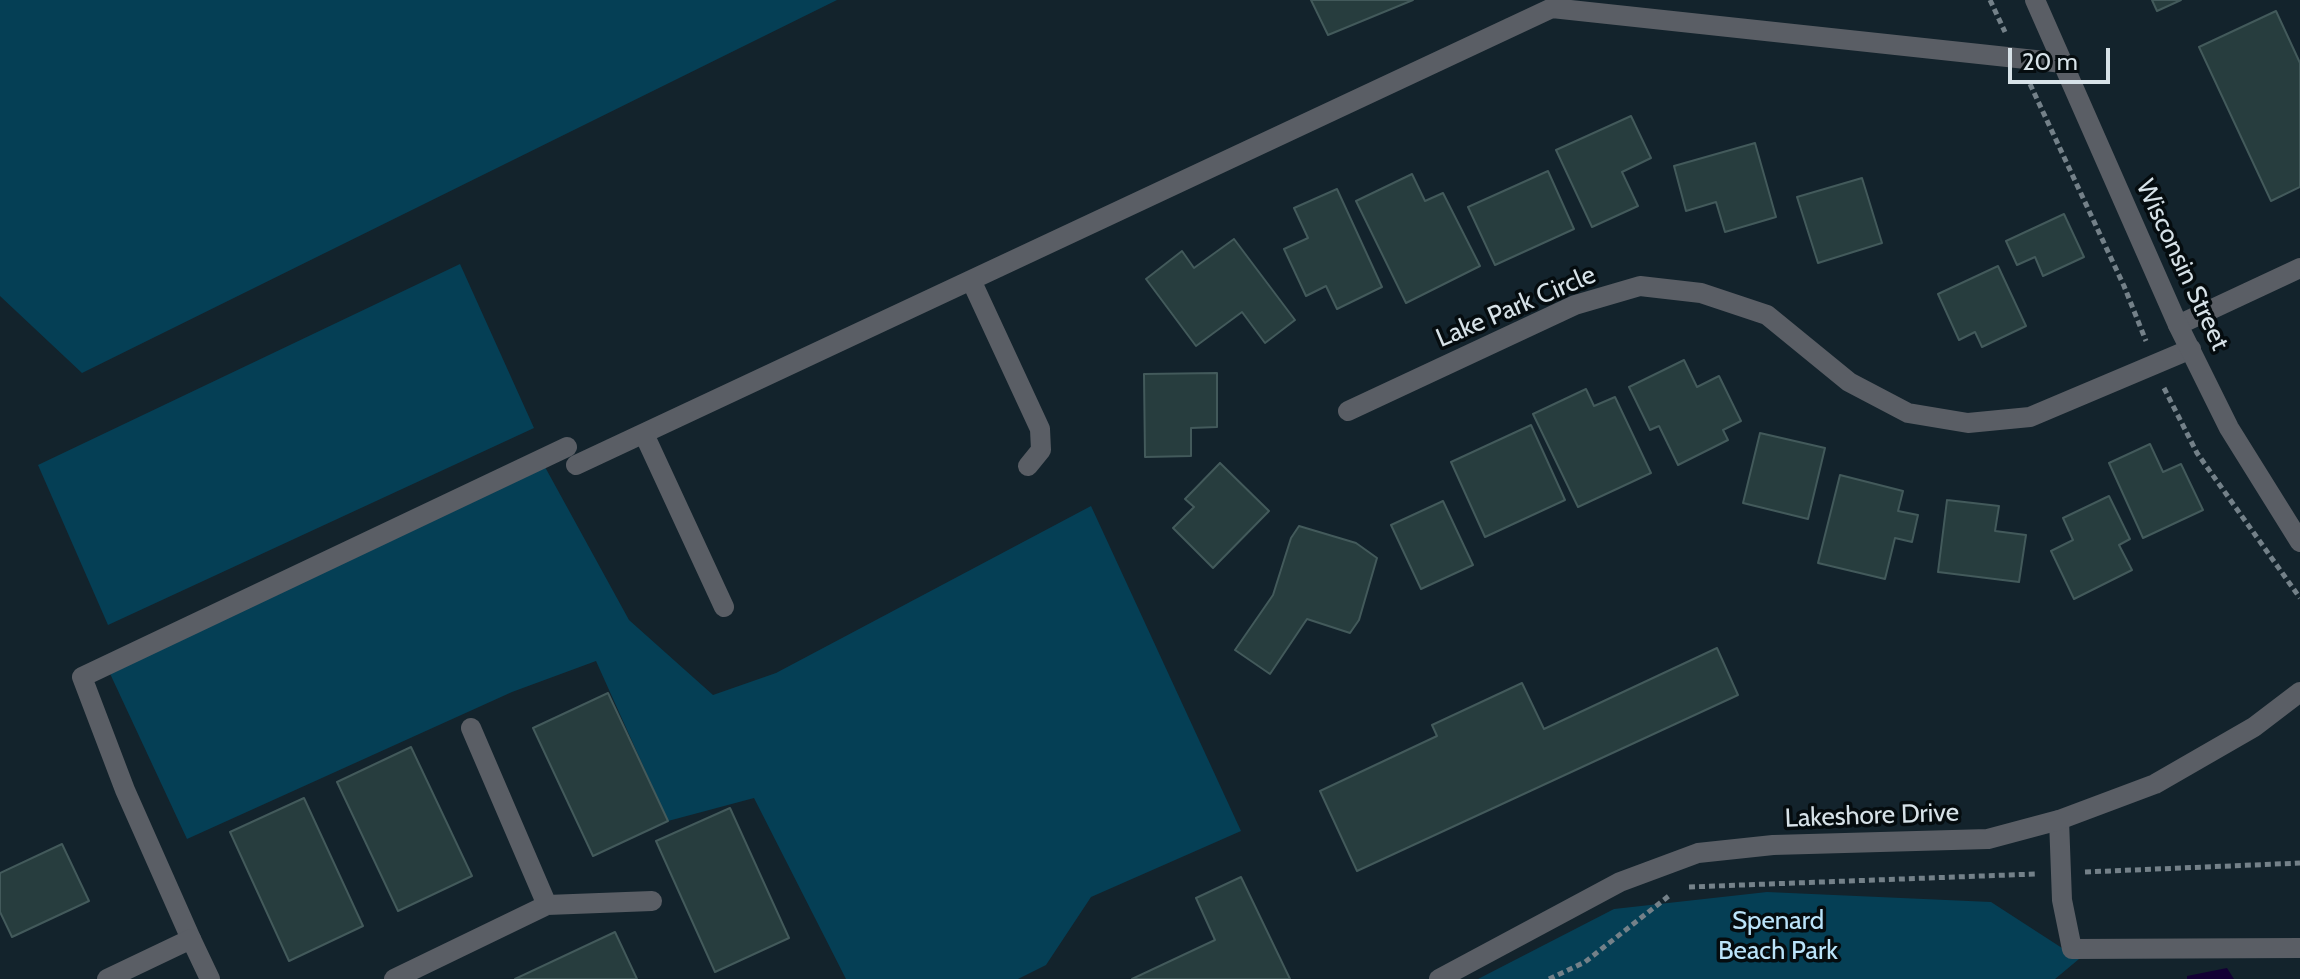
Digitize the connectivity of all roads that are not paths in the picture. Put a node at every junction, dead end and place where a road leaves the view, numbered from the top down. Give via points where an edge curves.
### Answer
1 (2035, 0) edge
2 (2063, 63) junction
3 (2300, 268) edge
4 (971, 280) junction
5 (2178, 325) junction
6 (2191, 349) junction
7 (1348, 411) dead end
8 (644, 434) junction
9 (1028, 466) dead end
10 (2300, 542) edge
11 (724, 607) dead end
12 (2300, 692) edge
13 (471, 728) dead end
14 (2059, 820) junction
15 (652, 901) dead end
16 (547, 905) junction
17 (191, 939) junction
18 (2300, 948) edge
19 (107, 979) edge
20 (210, 979) edge
21 (394, 979) edge
22 (1439, 979) edge

1 - 2 street, Wisconsin Street
2 - 4 street via 1552,8
2 - 5 street, Wisconsin Street
3 - 5 street
4 - 8 street
4 - 9 street via 1040,429 1041,450
5 - 6 street, Wisconsin Street
6 - 7 street, Lake Park Circle via 2030,417 1968,423 1908,413 1849,382 1767,315 1701,293 1640,286 1575,305
6 - 10 street, Wisconsin Street via 2229,428
8 - 11 street
8 - 17 street via 571,456 82,677
12 - 14 street, Lakeshore Drive via 2254,727 2155,784
13 - 16 street
14 - 18 street via 2062,900 2072,949
14 - 22 street, Lakeshore Drive via 1988,839 1773,845 1698,853 1620,882
15 - 16 street
16 - 21 street
17 - 19 street
17 - 20 street

